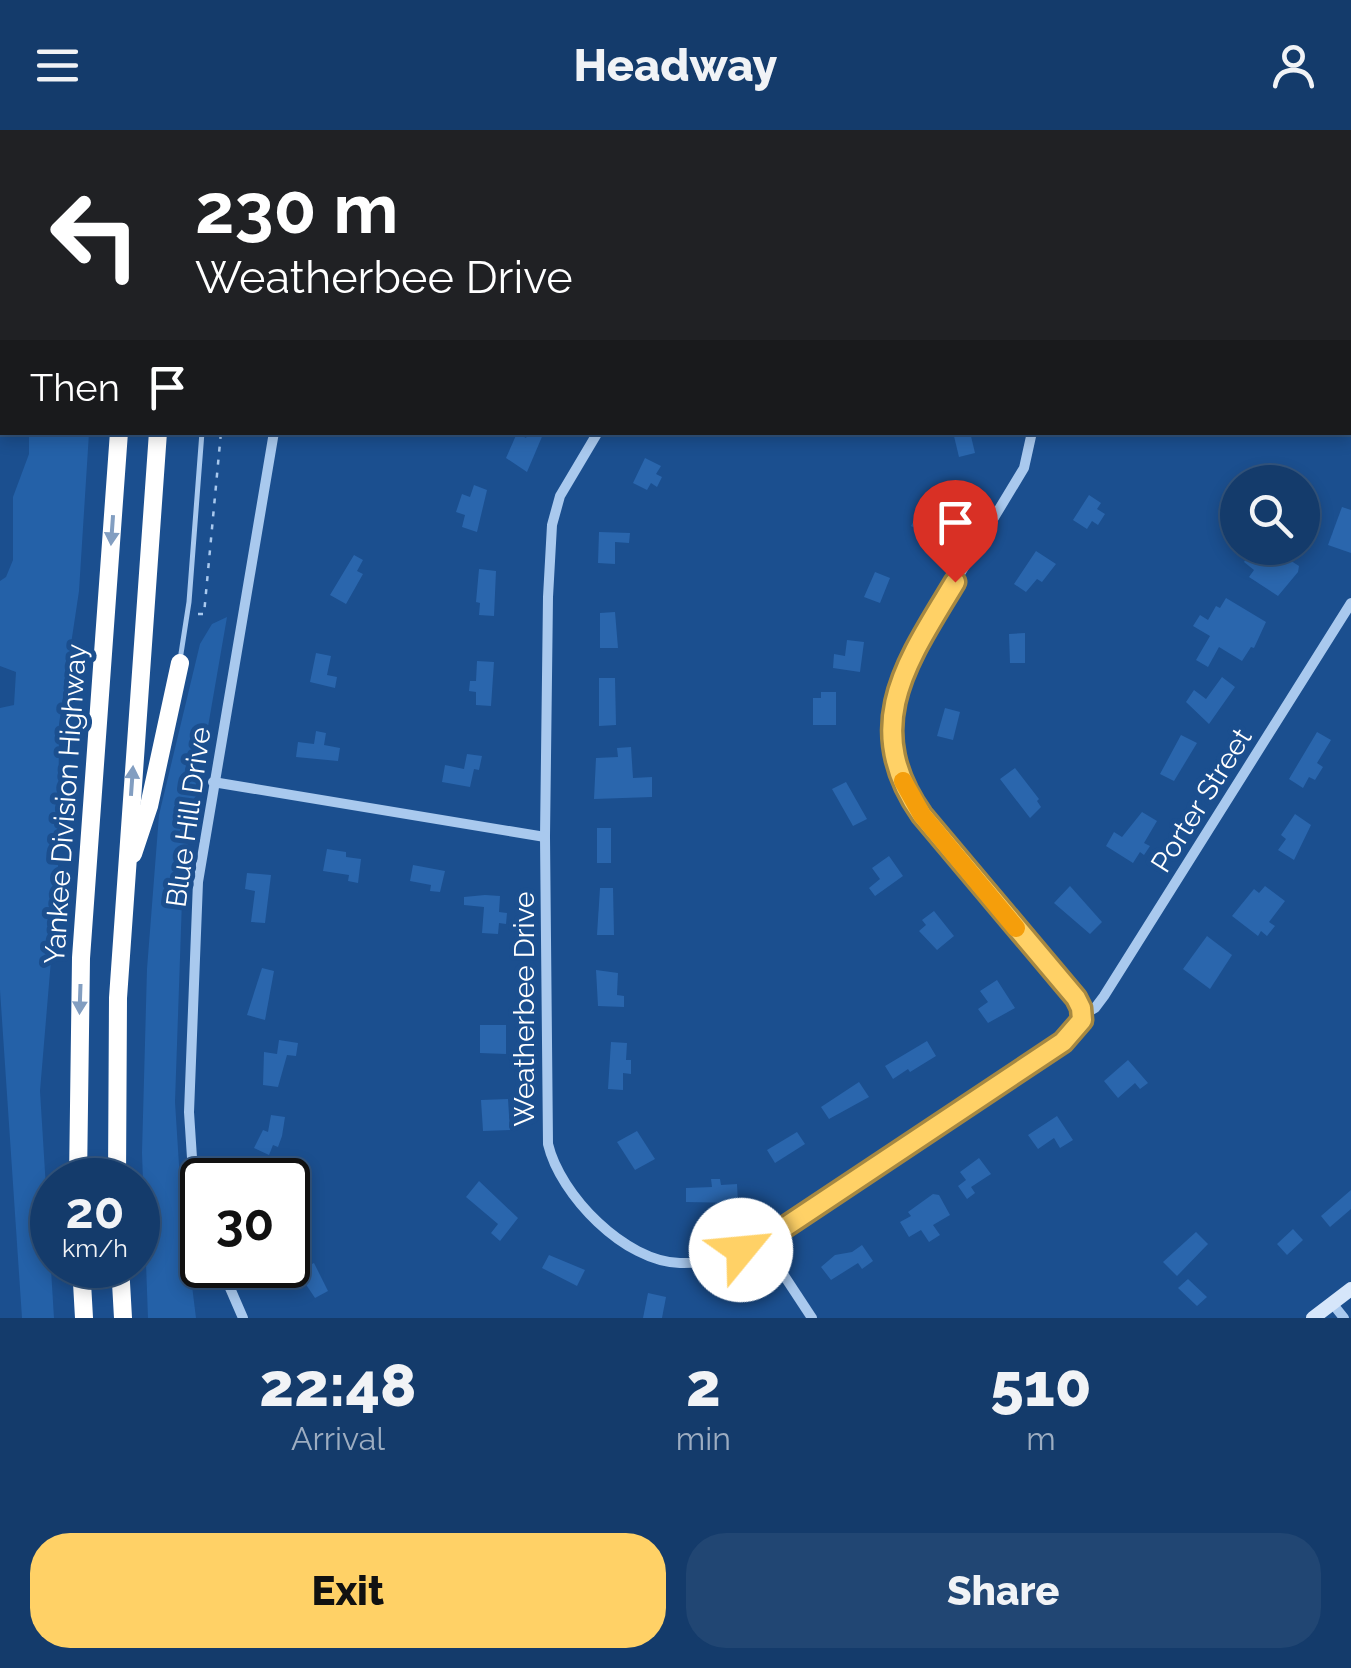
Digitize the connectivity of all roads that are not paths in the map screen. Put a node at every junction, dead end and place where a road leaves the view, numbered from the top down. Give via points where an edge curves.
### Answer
1 (119, 435) edge
2 (158, 435) edge
3 (202, 435) edge
4 (273, 435) edge
5 (596, 435) edge
6 (1031, 435) edge
7 (1351, 603) edge
8 (180, 663) joint
9 (213, 782) junction
10 (546, 837) junction
11 (125, 878) junction
12 (1083, 1015) junction
13 (78, 1158) edge
14 (117, 1158) edge
15 (192, 1158) edge
16 (762, 1242) junction
17 (82, 1288) edge
18 (121, 1288) edge
19 (230, 1288) edge
20 (1351, 1289) edge
21 (1332, 1304) junction
22 (84, 1318) edge
23 (123, 1318) edge
24 (243, 1318) edge
25 (812, 1318) edge
26 (1314, 1318) edge
27 (1344, 1318) edge

1 -> 13 highway, Yankee Division Highway via 81,958
11 -> 2 highway
3 - 8 lane
4 - 9 street, Blue Hill Drive
5 - 10 street, Weatherbee Drive via 560,496 552,525
6 - 12 street via 1024,468 907,661 892,734 916,807 1060,978
7 - 12 street, Porter Street via 1104,996
8 - 11 highway via 149,806
9 - 10 street
9 - 15 street, Blue Hill Drive via 198,882
10 - 16 street, Weatherbee Drive via 546,1118 558,1175 612,1236 669,1263 703,1262
11 - 14 highway
12 - 16 street, Weatherbee Drive via 1063,1042
16 - 25 street
17 - 22 highway
18 - 23 highway
19 - 24 street
20 - 21 main road
21 - 26 main road
21 - 27 street

